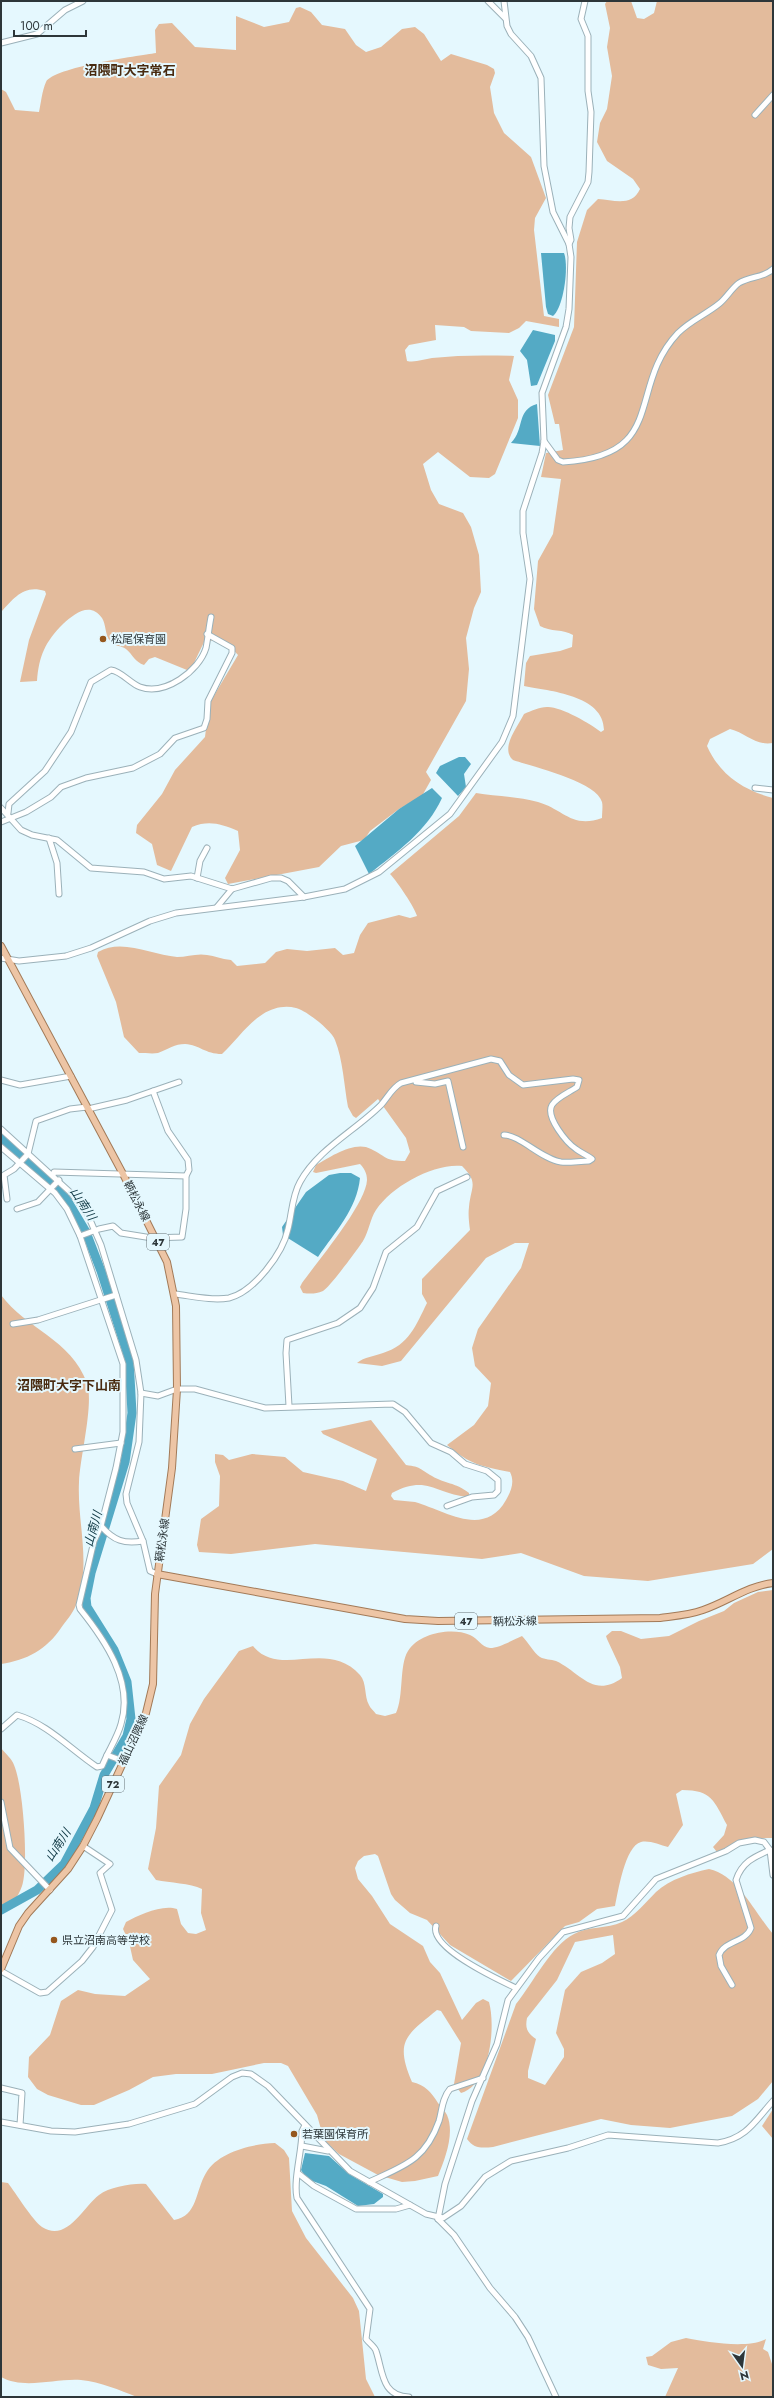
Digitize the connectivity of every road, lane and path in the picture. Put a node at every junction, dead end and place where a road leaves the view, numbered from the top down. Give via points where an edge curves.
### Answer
1 (83, 1) edge
2 (488, 1) edge
3 (504, 1) edge
4 (585, 1) edge
5 (505, 18) junction
6 (1, 43) edge
7 (773, 95) edge
8 (755, 115) dead end
9 (569, 244) junction
10 (773, 269) edge
11 (544, 441) junction
12 (211, 618) dead end
13 (207, 634) junction
14 (755, 788) dead end
15 (773, 790) edge
16 (1, 808) edge
17 (8, 813) junction
18 (11, 818) junction
19 (1, 822) edge
20 (49, 838) junction
21 (207, 848) dead end
22 (197, 878) junction
23 (232, 889) junction
24 (59, 894) dead end
25 (304, 897) junction
26 (217, 907) junction
27 (1, 946) edge
28 (1, 958) edge
29 (9, 959) junction
30 (71, 1076) junction
31 (1, 1080) edge
32 (179, 1082) dead end
33 (409, 1082) junction
34 (154, 1091) junction
35 (88, 1108) junction
36 (1, 1129) edge
37 (504, 1135) dead end
38 (1, 1147) edge
39 (463, 1147) dead end
40 (27, 1155) junction
41 (20, 1162) junction
42 (123, 1174) junction
43 (53, 1175) junction
44 (186, 1176) junction
45 (467, 1177) dead end
46 (58, 1181) junction
47 (51, 1188) junction
48 (7, 1200) dead end
49 (17, 1209) dead end
50 (94, 1231) junction
51 (81, 1236) junction
52 (156, 1237) junction
53 (175, 1294) junction
54 (115, 1296) junction
55 (102, 1300) junction
56 (13, 1324) dead end
57 (176, 1389) junction
58 (141, 1393) junction
59 (289, 1406) junction
60 (121, 1443) junction
61 (75, 1449) dead end
62 (447, 1506) dead end
63 (102, 1527) junction
64 (143, 1541) junction
65 (157, 1574) junction
66 (773, 1583) edge
67 (1, 1729) edge
68 (108, 1755) junction
69 (120, 1760) junction
70 (1, 1802) edge
71 (83, 1846) junction
72 (770, 1850) junction
73 (773, 1875) edge
74 (48, 1889) junction
75 (436, 1926) dead end
76 (1, 1970) edge
77 (732, 1985) dead end
78 (516, 1988) junction
79 (483, 2078) junction
80 (1, 2088) edge
81 (773, 2101) edge
82 (1, 2122) edge
83 (20, 2125) junction
84 (305, 2125) junction
85 (302, 2146) junction
86 (329, 2151) junction
87 (299, 2174) junction
88 (369, 2182) junction
89 (410, 2205) junction
90 (438, 2218) junction
91 (409, 2397) edge
92 (556, 2397) edge

1 - 6 street via 65,10 37,34
2 - 5 street
3 - 5 street
4 - 9 street via 581,19 588,36 586,53 590,67 589,172 588,182 570,218
5 - 9 street via 511,34 531,56 540,73 544,166 553,212
7 - 8 street
9 - 11 street via 569,309 560,347 542,393
10 - 11 street via 740,282 720,303 687,325 674,339 659,364 635,431 621,447 610,453 563,462 558,460
11 - 25 street via 539,468 523,511 530,579 513,716 502,742 450,814 379,872 345,890
12 - 13 street
13 - 17 street via 206,648 193,667 169,685 156,689 141,688 111,670 94,679 62,749 37,780 9,804
13 - 18 street via 228,644 232,648 232,653 208,701 204,728 175,738 160,754 133,768 86,778 61,787 51,797
14 - 15 street
16 - 17 street
17 - 18 street
18 - 19 street
18 - 20 street via 21,830
20 - 22 street via 57,840 91,868 144,872 164,879 191,876
20 - 24 street via 57,863
21 - 22 street via 200,861
22 - 23 street
23 - 25 street via 271,878 281,878 288,881
23 - 26 street
25 - 26 street
26 - 29 street via 163,916 66,956 48,960
27 - 29 main road, 鞆松永線 / 47
28 - 29 street
29 - 30 main road, 鞆松永線 / 47
30 - 31 street via 20,1085
30 - 35 main road, 鞆松永線 / 47
32 - 34 street
33 - 37 street via 491,1059 500,1060 509,1075 523,1085 579,1080 578,1087 560,1098 552,1106 551,1111 560,1133 575,1149 592,1159 561,1162 530,1149 510,1135
33 - 39 street via 435,1084 448,1081
33 - 53 street via 396,1086 381,1105 309,1166 294,1197 284,1242 268,1267 246,1289 237,1295 217,1299
34 - 35 street
34 - 44 street via 168,1130 188,1160 189,1170
35 - 40 street via 70,1109 36,1121
35 - 42 main road, 鞆松永線 / 47
36 - 40 street
38 - 41 street
40 - 41 street
40 - 43 street
41 - 47 street
41 - 48 street via 4,1174
42 - 43 street via 54,1172
42 - 44 street
42 - 52 main road, 鞆松永線 / 47
43 - 46 street
44 - 52 street via 186,1209 182,1237
45 - 59 street via 437,1191 417,1227 386,1252 373,1288 360,1308 338,1323 287,1340
46 - 47 street
46 - 50 street via 87,1213
47 - 49 street via 38,1202
47 - 51 street via 67,1208
50 - 51 street
50 - 52 street via 113,1226 121,1233
50 - 54 street
51 - 55 street
52 - 53 main road, 鞆松永線 / 47 via 167,1262
53 - 57 main road, 鞆松永線 / 47
54 - 55 street
54 - 58 street via 136,1360
55 - 56 street via 38,1320
55 - 60 street via 123,1364
57 - 58 street via 158,1396
57 - 59 street via 195,1389 265,1408
57 - 65 main road, 鞆松永線 / 47 via 172,1468
58 - 64 street via 139,1442 126,1494 127,1503
59 - 62 street via 387,1403 398,1406 431,1443 451,1452 465,1464 487,1471 498,1480 498,1491 494,1495 472,1496
60 - 61 street
60 - 63 street
63 - 64 street via 116,1540 124,1543
63 - 68 street via 94,1541 79,1605 100,1634 121,1678 122,1723
64 - 65 street via 150,1571
65 - 66 main road, 鞆松永線 / 47 via 370,1614 438,1621 686,1615 704,1610 762,1584
65 - 69 main road, 福山沼隈線 / 72 via 153,1684 146,1713
67 - 68 street via 17,1716 30,1719 41,1728 56,1733 61,1741 97,1768 102,1766
68 - 69 street
69 - 71 main road, 福山沼隈線 / 72 via 97,1819
70 - 74 street via 10,1848
71 - 74 main road, 福山沼隈線 / 72 via 68,1869
71 - 76 street via 110,1864 100,1873 112,1910 93,1947 82,1961 47,1992 40,1993
72 - 73 street
72 - 77 street via 744,1864 738,1876 738,1887 751,1928 745,1936 724,1946 719,1956 721,1966
72 - 78 street via 764,1842 755,1840 739,1843 720,1854 656,1879 623,1916 563,1932
74 - 76 main road, 福山沼隈線 / 72 via 19,1926
75 - 78 street via 436,1937 448,1949
78 - 79 street via 508,2000 497,2044
79 - 88 street via 450,2090 444,2100 437,2125 425,2147 412,2161 401,2169
79 - 90 street via 472,2101 445,2184
80 - 83 street via 22,2093
81 - 90 street via 745,2133 733,2140 718,2143 608,2135 568,2148 511,2161 485,2177 461,2206 443,2218
82 - 83 street
83 - 84 street via 75,2132 129,2124 195,2104 242,2073 259,2078
84 - 85 street via 302,2131
84 - 86 street
85 - 86 street
85 - 87 street
86 - 88 street via 350,2171
87 - 89 street via 314,2186 356,2209
87 - 91 street via 295,2187 297,2198 370,2309 366,2339 376,2349 381,2374 392,2392 399,2397
88 - 89 street
89 - 90 street
90 - 92 street via 515,2317 532,2344

